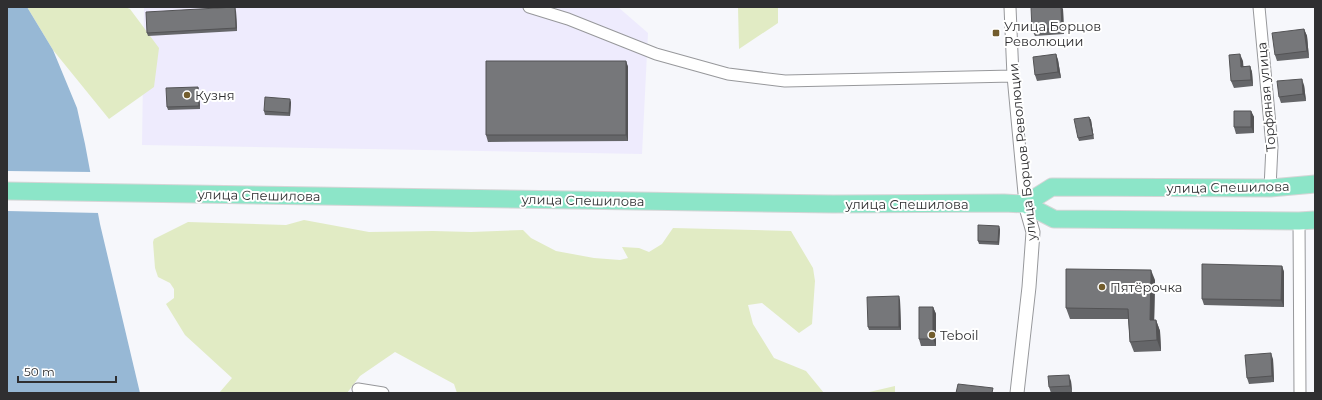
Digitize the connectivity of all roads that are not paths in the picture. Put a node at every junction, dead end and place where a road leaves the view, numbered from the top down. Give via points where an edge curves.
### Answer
1 (529, 7) edge
2 (1010, 7) edge
3 (1259, 7) edge
4 (1013, 76) junction
5 (1315, 184) edge
6 (1270, 188) junction
7 (7, 191) edge
8 (1025, 204) junction
9 (1307, 220) edge
10 (358, 389) dead end
11 (383, 393) edge
12 (1018, 393) edge
13 (1300, 393) edge

1 - 4 street via 568,19 656,54 728,74 785,81
2 - 4 street, улица Борцов Революции
3 - 6 street, Торфяная улица via 1272,146
4 - 8 street, улица Борцов Революции
5 - 6 main road, улица Спешилова
6 - 8 main road, улица Спешилова via 1052,187
7 - 8 main road, улица Спешилова via 833,204
8 - 9 main road, улица Спешилова via 1054,219
8 - 12 street, улица Борцов Революции via 1033,232
9 - 13 street
10 - 11 street

